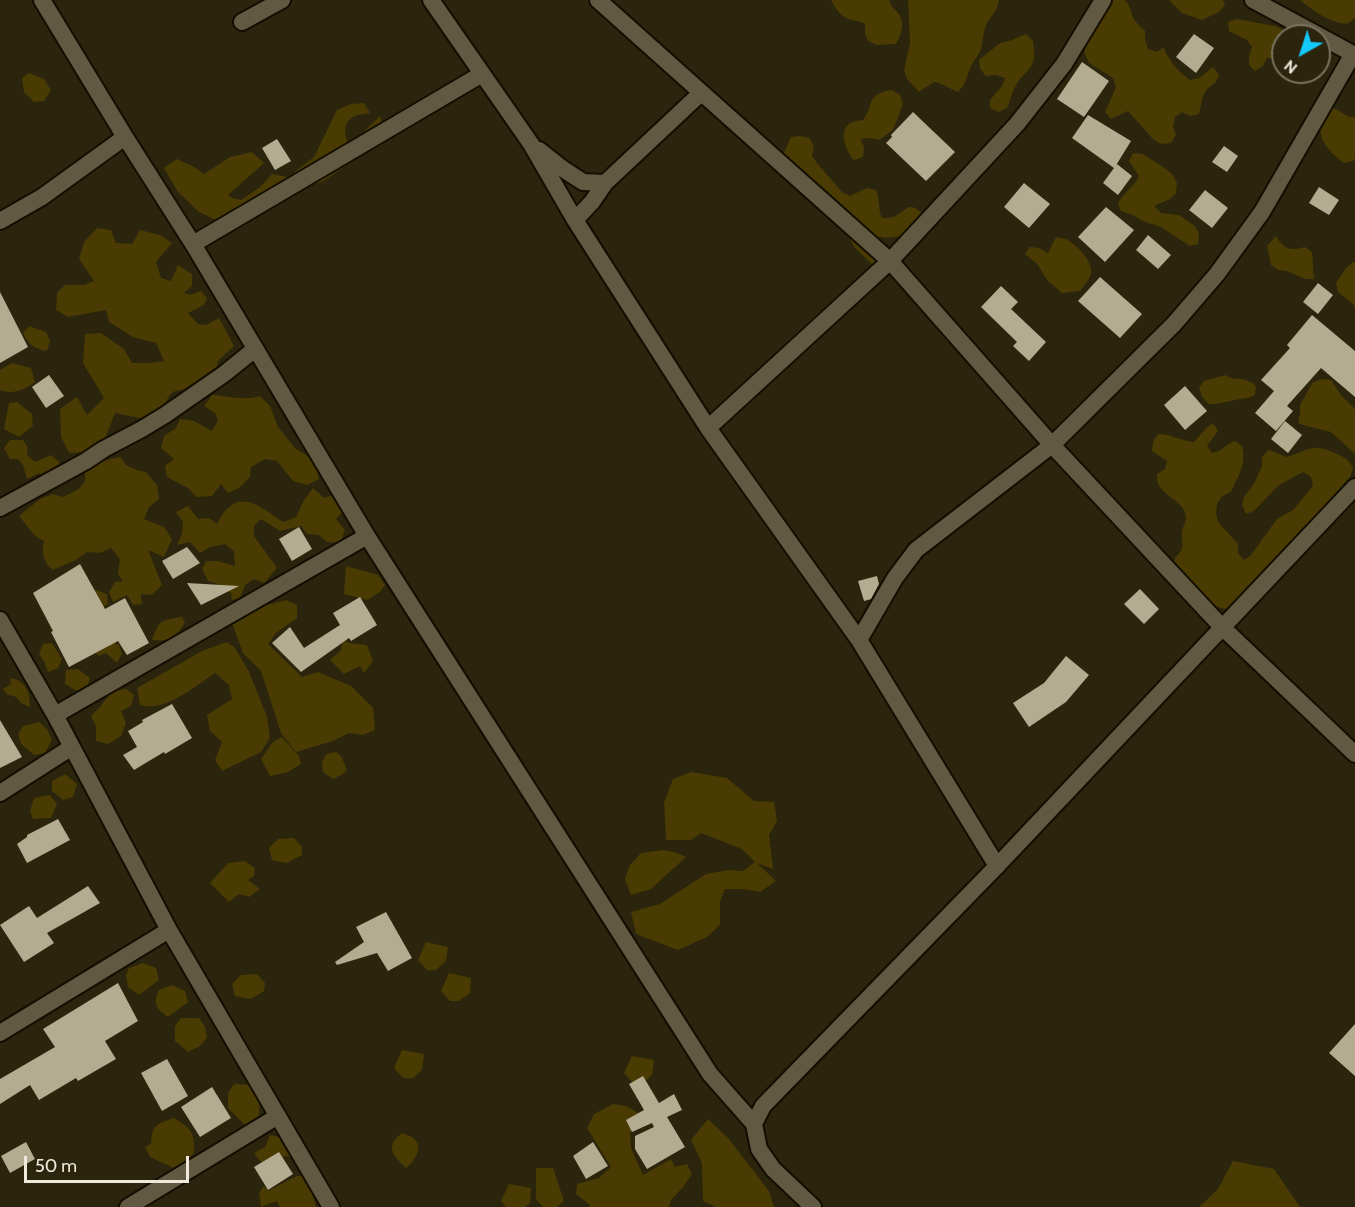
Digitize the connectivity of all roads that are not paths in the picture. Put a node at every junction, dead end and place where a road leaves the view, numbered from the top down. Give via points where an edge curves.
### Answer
1 (42, 0) edge
2 (282, 0) edge
3 (431, 0) edge
4 (597, 0) edge
5 (1103, 0) edge
6 (1253, 0) edge
7 (242, 22) dead end
8 (1354, 54) edge
9 (482, 74) junction
10 (701, 93) junction
11 (124, 137) junction
12 (531, 144) junction
13 (605, 183) junction
14 (575, 220) junction
15 (0, 221) edge
16 (193, 244) junction
17 (890, 261) junction
18 (255, 349) junction
19 (708, 428) junction
20 (1052, 445) junction
21 (1355, 487) edge
22 (0, 508) edge
23 (367, 536) junction
24 (0, 620) edge
25 (1222, 627) junction
26 (859, 640) junction
27 (55, 715) junction
28 (72, 747) junction
29 (1355, 754) edge
30 (0, 793) edge
31 (997, 866) junction
32 (169, 930) junction
33 (0, 1033) edge
34 (278, 1116) junction
35 (754, 1124) junction
36 (128, 1207) edge
37 (331, 1207) edge
38 (813, 1207) edge

1 - 11 street
2 - 7 street
3 - 9 street
4 - 10 street
5 - 17 street via 1064,64 1017,124
6 - 8 street
8 - 20 street via 1262,212 1217,274 1174,324
9 - 12 street
9 - 16 street
10 - 13 street
10 - 17 street
11 - 15 street via 42,197
11 - 16 street
12 - 13 street via 583,182
12 - 14 street
13 - 14 street
14 - 19 street
16 - 18 street
17 - 19 street
17 - 20 street
18 - 22 street via 165,415
18 - 23 street
19 - 26 street
20 - 25 street
20 - 26 street via 916,550
21 - 25 street
23 - 27 street
23 - 35 street via 710,1074
24 - 27 street
25 - 29 street
25 - 31 street
26 - 31 street
27 - 28 street
28 - 30 street
28 - 32 street
31 - 35 street via 763,1106
32 - 33 street
32 - 34 street
34 - 36 street
34 - 37 street
35 - 38 street via 759,1149 773,1169

